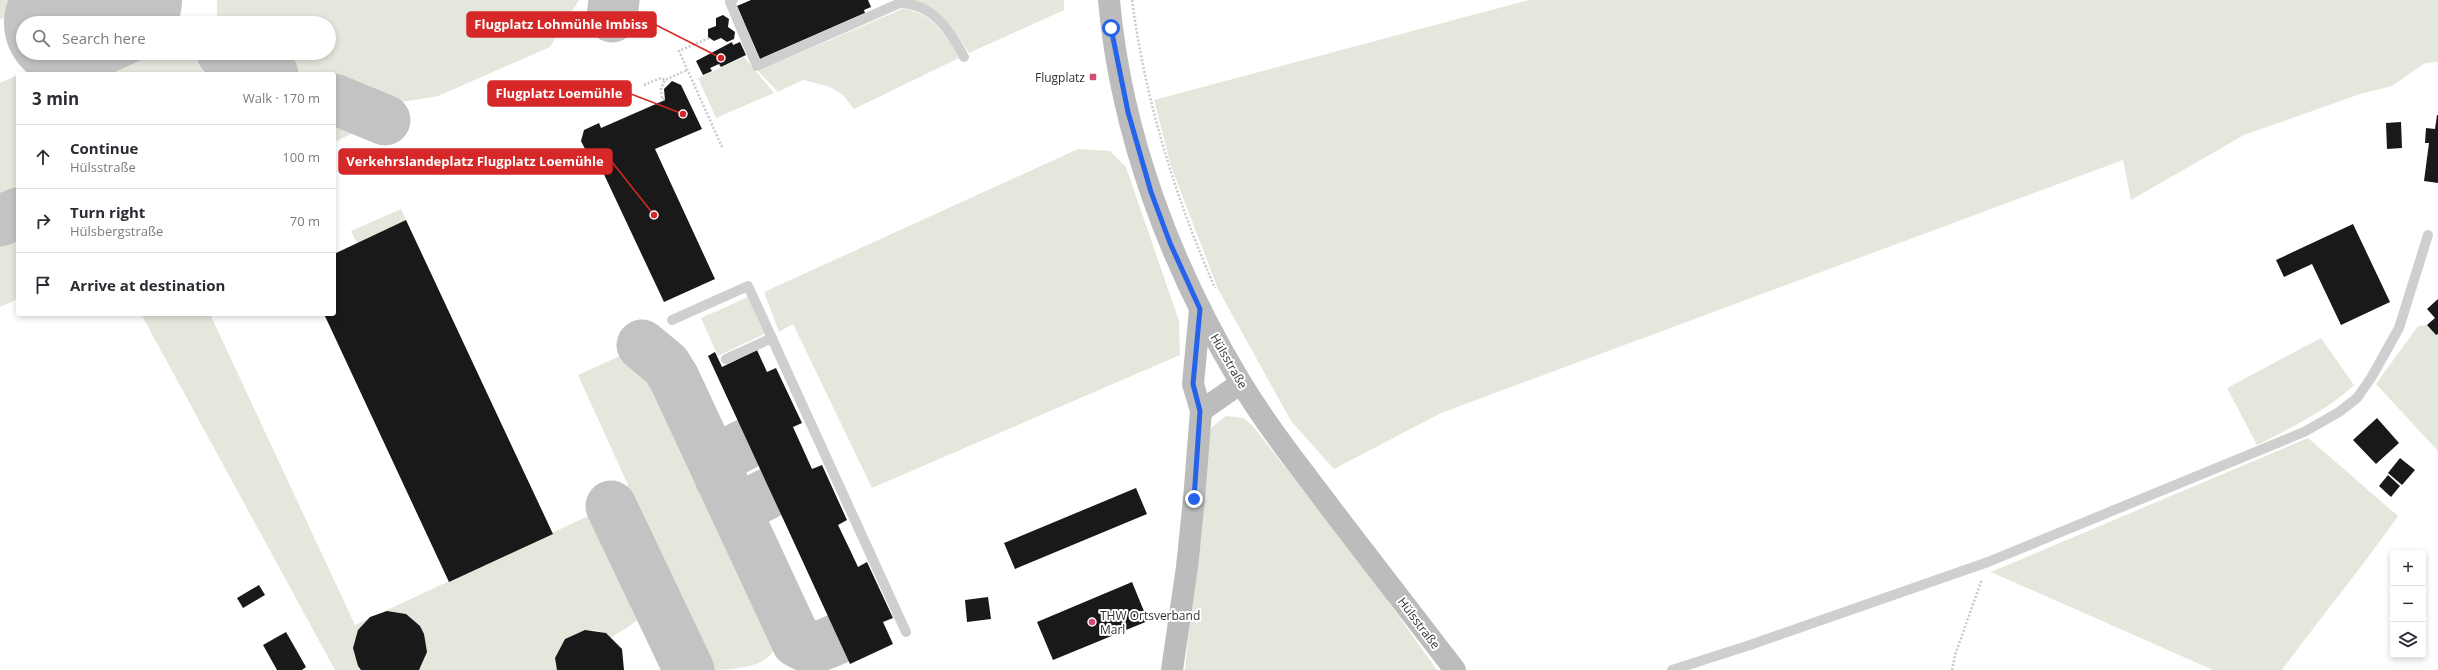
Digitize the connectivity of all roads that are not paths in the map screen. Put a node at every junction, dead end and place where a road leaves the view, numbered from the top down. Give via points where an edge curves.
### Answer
1 (733, 0) edge
2 (1109, 0) edge
3 (964, 56) dead end
4 (2428, 235) dead end
5 (1200, 309) junction
6 (672, 320) dead end
7 (772, 338) junction
8 (726, 359) dead end
9 (1242, 383) junction
10 (1200, 411) junction
11 (906, 632) dead end
12 (1172, 670) edge
13 (1455, 670) edge
14 (1672, 670) edge

1 - 3 lane via 730,2 757,66 900,3 908,3 925,10 940,20
2 - 5 street, Hülsstraße via 1111,28 1128,112 1151,192 1170,243
4 - 14 lane via 2399,328 2360,393 2339,412 2304,432 1988,562
5 - 9 street, Hülsstraße
5 - 10 street via 1193,384
6 - 7 lane via 748,286
7 - 8 lane
7 - 11 lane
9 - 10 street
9 - 13 street, Hülsstraße via 1282,444
10 - 12 street via 1187,567

